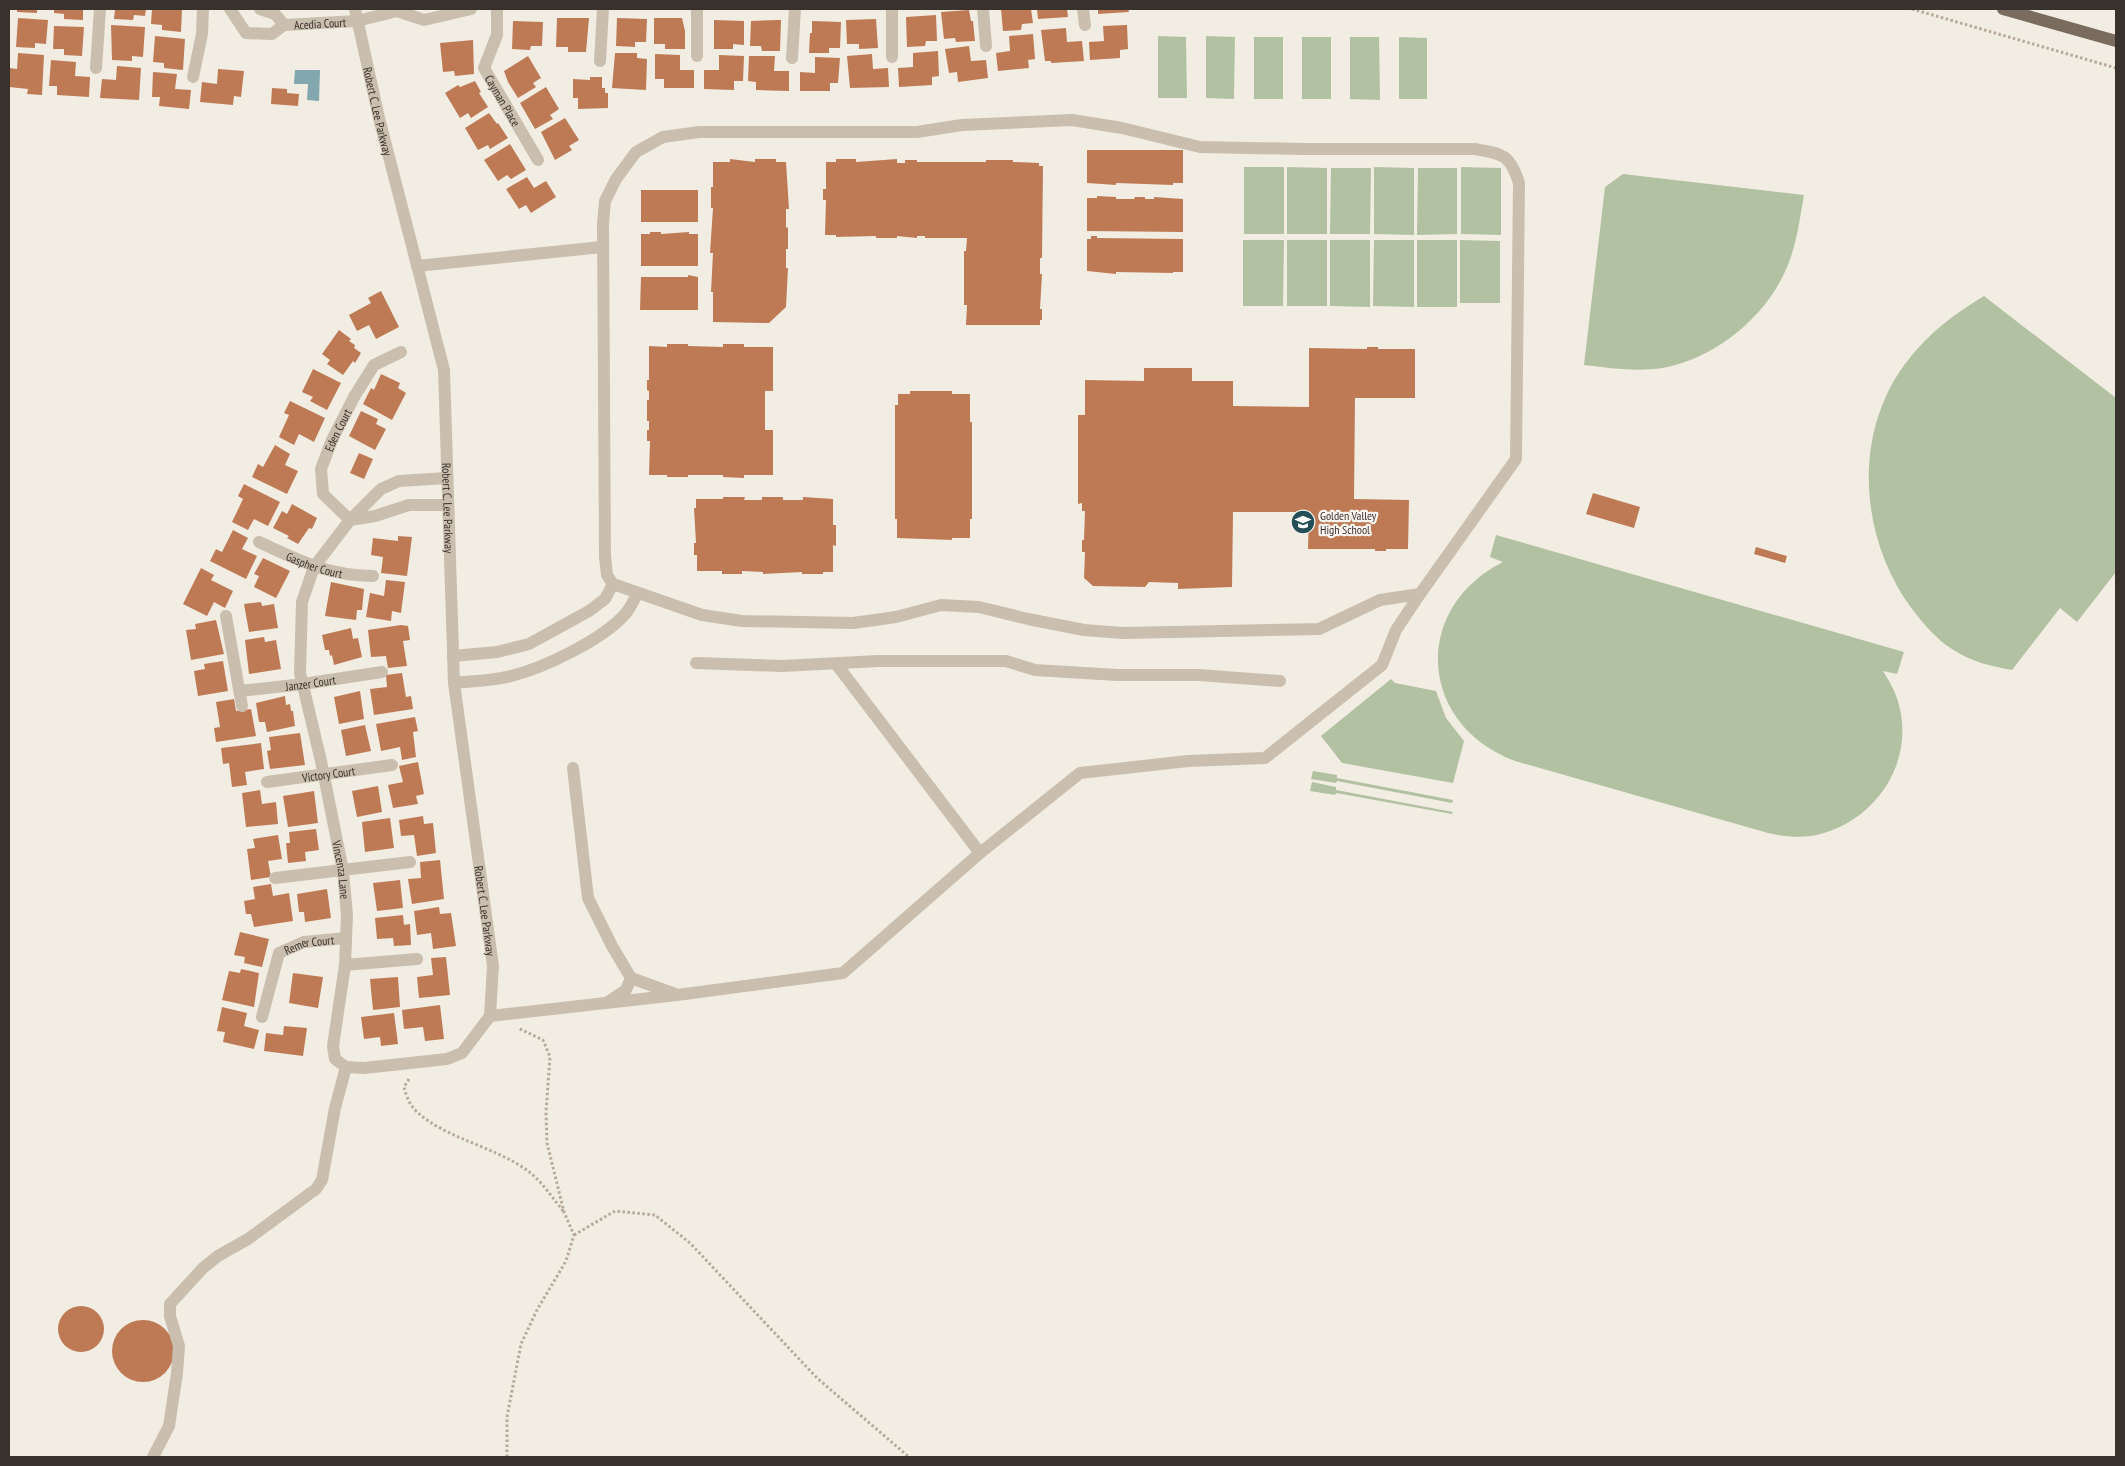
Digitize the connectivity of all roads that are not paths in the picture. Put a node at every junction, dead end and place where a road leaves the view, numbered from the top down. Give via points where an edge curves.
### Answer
1 (100, 9) edge
2 (203, 9) edge
3 (230, 9) edge
4 (260, 9) edge
5 (471, 9) edge
6 (497, 9) edge
7 (602, 9) edge
8 (697, 9) edge
9 (795, 9) edge
10 (892, 9) edge
11 (983, 9) edge
12 (1083, 9) edge
13 (2003, 9) edge
14 (399, 10) edge
15 (356, 15) edge
16 (1085, 25) dead end
17 (284, 26) junction
18 (2116, 41) edge
19 (986, 46) dead end
20 (697, 56) dead end
21 (892, 57) dead end
22 (792, 58) dead end
23 (600, 61) dead end
24 (96, 68) dead end
25 (193, 77) dead end
26 (538, 160) dead end
27 (602, 247) junction
28 (417, 266) junction
29 (400, 352) dead end
30 (447, 478) junction
31 (448, 504) junction
32 (350, 520) junction
33 (259, 542) dead end
34 (314, 567) junction
35 (373, 576) dead end
36 (612, 584) junction
37 (638, 593) junction
38 (1420, 594) junction
39 (226, 616) dead end
40 (453, 656) junction
41 (696, 663) dead end
42 (837, 665) junction
43 (382, 672) dead end
44 (1280, 681) dead end
45 (303, 684) junction
46 (454, 684) junction
47 (240, 691) junction
48 (242, 706) dead end
49 (392, 765) dead end
50 (573, 768) dead end
51 (324, 775) junction
52 (266, 782) dead end
53 (980, 853) junction
54 (410, 862) dead end
55 (343, 871) junction
56 (275, 878) dead end
57 (346, 938) junction
58 (417, 959) dead end
59 (345, 965) junction
60 (632, 978) junction
61 (677, 995) junction
62 (606, 1003) junction
63 (262, 1016) dead end
64 (490, 1016) junction
65 (346, 1067) junction
66 (153, 1457) edge

1 - 24 street
2 - 25 street via 202,34
3 - 17 street, Acedia Court via 246,33 272,34
4 - 17 street, Acedia Court via 275,14
5 - 14 street via 424,20
6 - 26 street, Cayman Place via 497,35 484,68
7 - 23 street
8 - 20 street
9 - 22 street
10 - 21 street
11 - 19 street
12 - 16 street
13 - 18 main road
14 - 15 street, Acedia Court
15 - 17 street, Acedia Court
15 - 28 street, Robert C. Lee Parkway
27 - 28 street
27 - 36 street via 605,557 607,575
27 - 38 street via 605,201 636,152 663,137 699,132 917,132 962,125 1072,120 1200,147 1475,149 1501,154 1514,166 1519,183 1516,459
28 - 30 street, Robert C. Lee Parkway via 444,370
29 - 32 street, Eden Court via 374,365 345,414 321,469 323,494
30 - 31 street, Robert C. Lee Parkway
30 - 32 street, Vincenza Lane via 399,481 381,489
31 - 32 street via 409,505
31 - 40 street, Robert C. Lee Parkway
32 - 34 street, Vincenza Lane
33 - 34 street, Gaspher Court
34 - 35 street, Gaspher Court
34 - 45 street, Vincenza Lane via 302,602 300,673
36 - 37 street
36 - 40 street via 605,599 589,611 529,644 497,652
37 - 38 street via 702,615 742,621 853,623 950,606 978,607 1066,626 1123,633 1319,629 1380,600
37 - 46 street via 626,613 614,624 544,666 510,677
38 - 53 street via 1396,630 1382,665 1265,758 1188,761 1080,773
39 - 47 street
40 - 46 street, Robert C. Lee Parkway
41 - 42 street
42 - 44 street via 1006,661 1035,670
42 - 53 street
43 - 45 street, Janzer Court
45 - 47 street, Janzer Court
45 - 51 street, Vincenza Lane
46 - 64 street, Robert C. Lee Parkway via 493,966
47 - 48 street
49 - 51 street, Victory Court
50 - 60 street via 588,898
51 - 52 street, Victory Court
51 - 55 street, Vincenza Lane
53 - 61 street via 843,973
54 - 55 street
55 - 56 street
55 - 57 street, Vincenza Lane
57 - 59 street, Vincenza Lane
57 - 63 street, Remer Court via 304,942 279,953
58 - 59 street
59 - 65 street, Vincenza Lane via 333,1046 335,1059
60 - 61 street
60 - 62 street via 626,990
61 - 62 street
62 - 64 street
64 - 65 street via 462,1053 447,1058 364,1068
65 - 66 street via 322,1180 316,1189 248,1239 218,1256 170,1304 170,1316 179,1346 177,1373 170,1426

